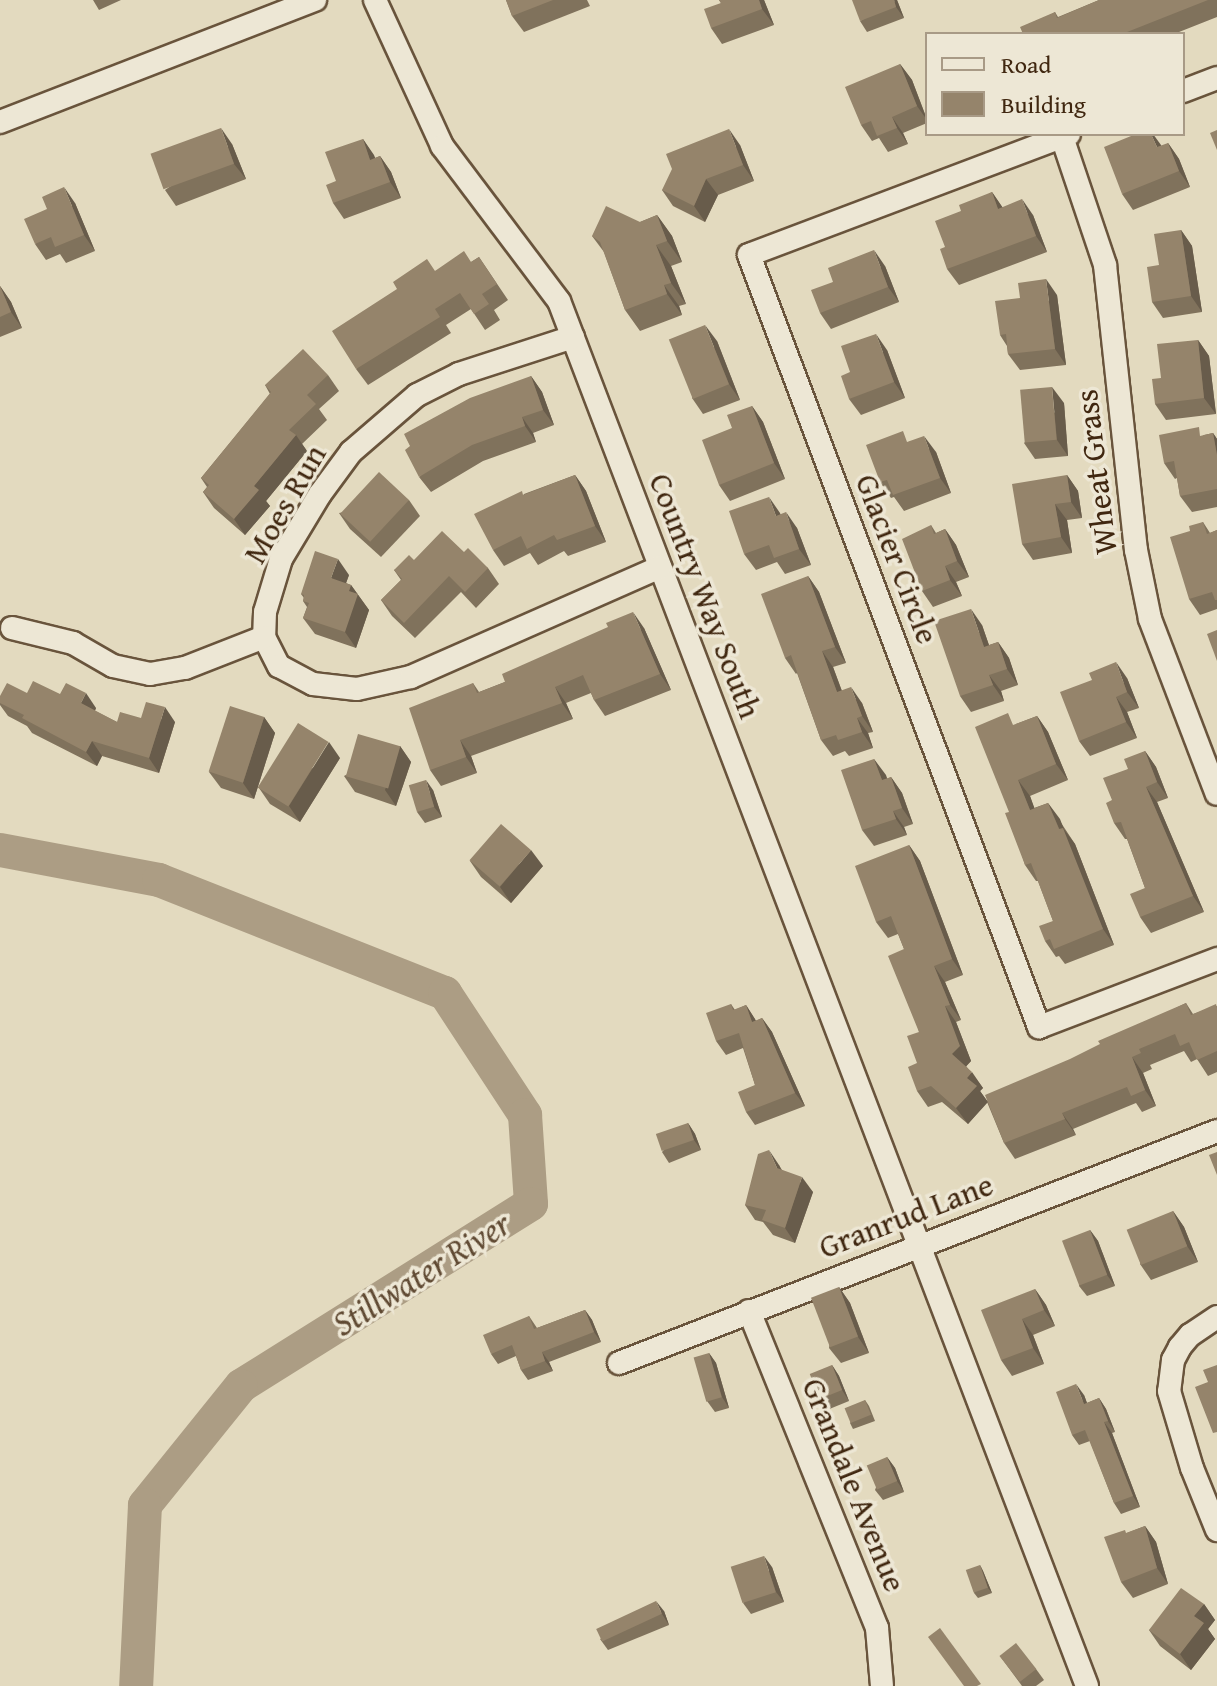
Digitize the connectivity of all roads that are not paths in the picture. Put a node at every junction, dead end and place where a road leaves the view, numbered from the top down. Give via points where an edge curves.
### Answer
1 (315, 0) edge
2 (375, 0) edge
3 (1217, 78) edge
4 (1185, 90) edge
5 (0, 122) edge
6 (1062, 136) edge
7 (1065, 136) edge
8 (573, 337) junction
9 (660, 567) junction
10 (12, 628) dead end
11 (264, 637) junction
12 (1217, 794) edge
13 (1217, 959) edge
14 (1217, 1131) edge
15 (918, 1246) junction
16 (749, 1311) junction
17 (1217, 1317) edge
18 (619, 1363) dead end
19 (1217, 1530) edge
20 (882, 1686) edge
21 (1087, 1686) edge

1 - 5 street
2 - 8 street, Country Way South via 442,146 559,301
3 - 4 street
6 - 13 street, Glacier Circle via 749,255 1039,1027
7 - 12 street, Wheat Grass via 1105,265 1136,550 1150,619
8 - 9 street, Country Way South
8 - 11 street, Moes Run via 459,374 417,395 351,452 281,559 265,612
9 - 11 street via 411,677 357,689 313,684 279,666
9 - 15 street, Country Way South
10 - 11 street via 73,643 113,666 150,674 185,668
14 - 15 street, Granrud Lane
15 - 16 street, Granrud Lane
15 - 21 street, Country Way South
16 - 18 street, Granrud Lane
16 - 20 street, Grandale Avenue via 877,1628
17 - 19 street via 1180,1347 1169,1391

